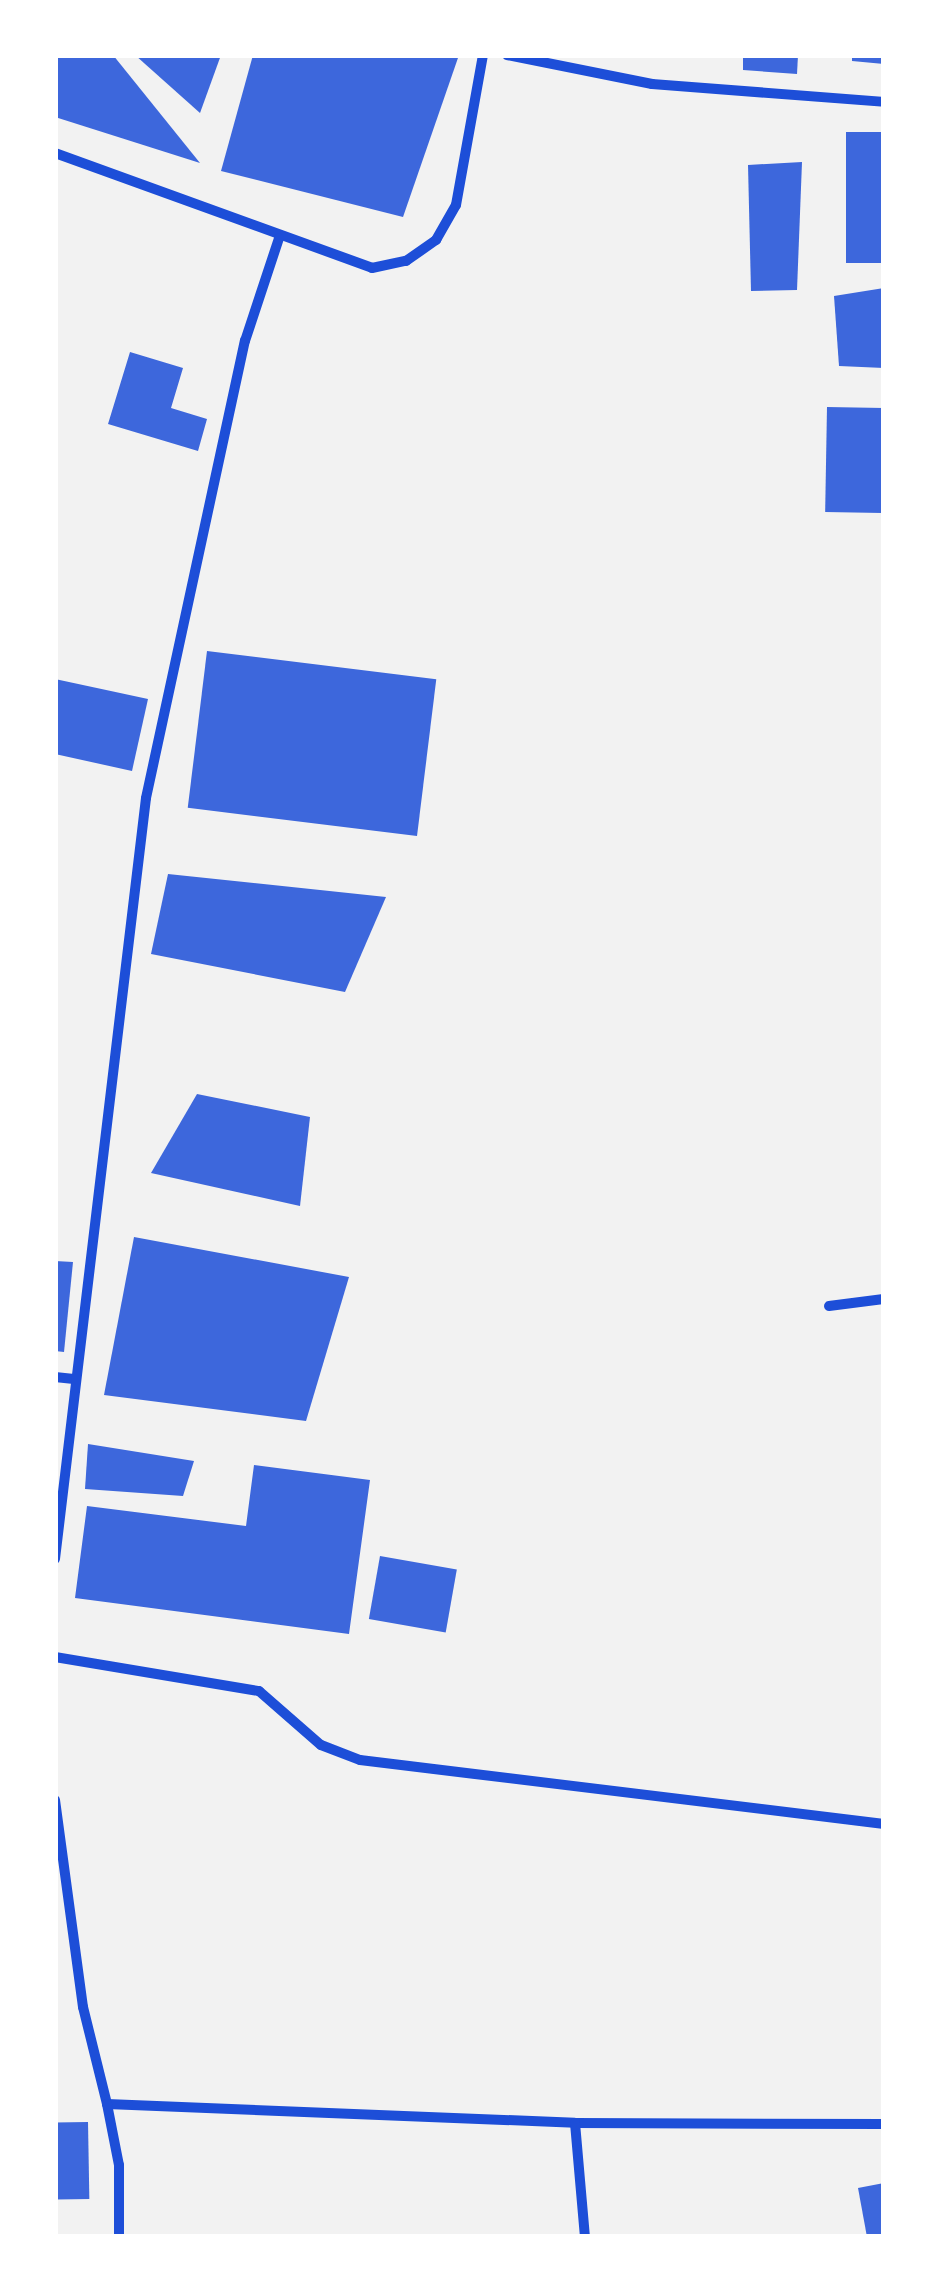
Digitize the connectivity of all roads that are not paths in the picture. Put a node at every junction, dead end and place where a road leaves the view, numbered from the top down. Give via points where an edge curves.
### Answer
1 (483, 55) edge
2 (507, 55) edge
3 (884, 102) edge
4 (55, 153) edge
5 (279, 238) junction
6 (884, 1299) edge
7 (829, 1306) dead end
8 (55, 1377) edge
9 (74, 1379) junction
10 (55, 1559) edge
11 (55, 1657) edge
12 (55, 1800) edge
13 (884, 1824) edge
14 (107, 2104) junction
15 (575, 2122) junction
16 (884, 2124) edge
17 (119, 2237) edge
18 (586, 2237) edge

1 - 5 street via 456,204 436,240 406,261 372,268
2 - 3 street via 652,84
4 - 5 street
5 - 9 street via 246,341 146,798
6 - 7 street
8 - 9 street
9 - 10 street
11 - 13 street via 259,1691 321,1745 360,1760
12 - 14 street via 83,2007
14 - 15 street
14 - 17 street via 121,2184
15 - 16 street
15 - 18 street

